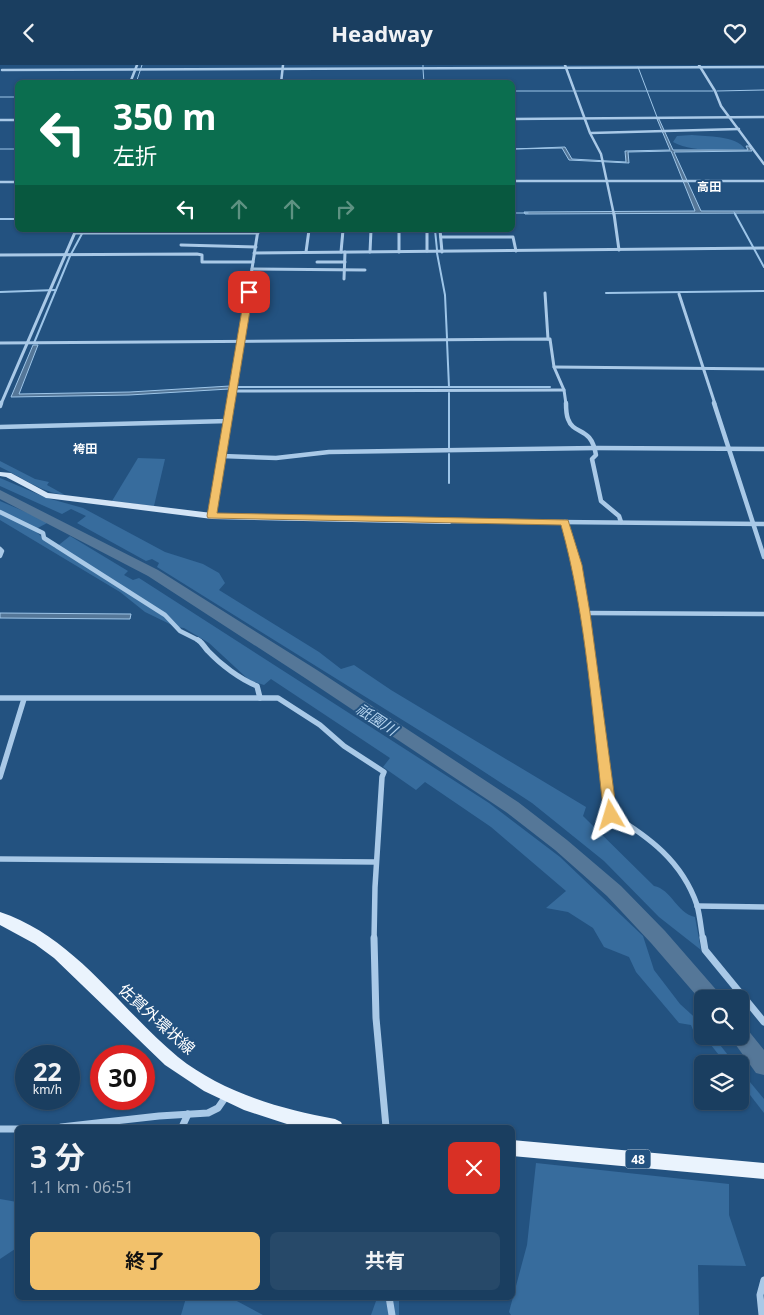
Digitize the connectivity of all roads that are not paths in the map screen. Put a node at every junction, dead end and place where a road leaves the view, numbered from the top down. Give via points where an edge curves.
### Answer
1 (137, 65) edge
2 (565, 66) edge
3 (700, 66) edge
4 (738, 66) edge
5 (756, 66) edge
6 (282, 67) edge
7 (764, 67) edge
8 (135, 69) junction
9 (2, 70) dead end
10 (131, 80) edge
11 (281, 80) edge
12 (730, 117) junction
13 (764, 117) edge
14 (515, 119) edge
15 (585, 119) junction
16 (0, 120) edge
17 (15, 120) edge
18 (739, 129) junction
19 (590, 133) junction
20 (764, 164) edge
21 (515, 181) edge
22 (764, 181) edge
23 (0, 182) edge
24 (15, 182) edge
25 (608, 182) junction
26 (75, 232) edge
27 (81, 232) edge
28 (127, 232) edge
29 (258, 232) edge
30 (309, 232) edge
31 (343, 232) edge
32 (371, 232) edge
33 (399, 232) edge
34 (427, 232) edge
35 (440, 232) edge
36 (441, 237) junction
37 (181, 245) dead end
38 (256, 247) junction
39 (764, 249) edge
40 (619, 250) junction
41 (428, 251) junction
42 (516, 251) junction
43 (343, 252) junction
44 (370, 252) junction
45 (399, 252) junction
46 (442, 252) junction
47 (254, 253) junction
48 (306, 253) junction
49 (0, 255) edge
50 (65, 255) junction
51 (253, 262) junction
52 (316, 262) dead end
53 (344, 262) junction
54 (252, 269) junction
55 (344, 270) junction
56 (365, 270) dead end
57 (344, 279) dead end
58 (545, 293) dead end
59 (679, 294) dead end
60 (548, 339) junction
61 (242, 341) junction
62 (27, 342) junction
63 (0, 343) edge
64 (554, 367) junction
65 (702, 369) junction
66 (764, 369) edge
67 (234, 388) junction
68 (564, 390) junction
69 (0, 406) edge
70 (228, 421) junction
71 (0, 427) edge
72 (596, 448) junction
73 (729, 449) junction
74 (764, 449) edge
75 (222, 455) junction
76 (0, 474) edge
77 (0, 512) edge
78 (212, 516) junction
79 (450, 521) joint
80 (565, 522) junction
81 (621, 522) junction
82 (754, 524) junction
83 (764, 524) edge
84 (0, 549) edge
85 (0, 556) edge
86 (764, 557) edge
87 (585, 613) junction
88 (764, 614) edge
89 (0, 698) edge
90 (260, 698) junction
91 (24, 699) junction
92 (0, 777) edge
93 (0, 859) edge
94 (376, 862) junction
95 (697, 906) junction
96 (764, 907) edge
97 (0, 918) edge
98 (764, 1022) edge
99 (227, 1095) junction
100 (188, 1114) junction
101 (81, 1125) edge
102 (183, 1125) edge
103 (327, 1125) edge
104 (386, 1125) edge
105 (0, 1129) edge
106 (15, 1129) edge
107 (515, 1148) edge
108 (764, 1171) edge
109 (764, 1280) edge
110 (390, 1300) edge
111 (392, 1315) edge
112 (762, 1315) edge

1 - 8 street
2 - 3 street
2 - 6 street
2 - 15 street
3 - 4 street
3 - 12 street
4 - 5 street
5 - 7 street
6 - 8 street
6 - 11 street
8 - 9 street
8 - 10 street
12 - 13 street
12 - 15 street
12 - 18 street
14 - 15 street
15 - 19 street
16 - 17 street
18 - 19 street
18 - 20 street
19 - 25 street
21 - 25 street
22 - 25 street
23 - 24 street
25 - 40 street
26 - 50 street
27 - 28 street
29 - 38 street
30 - 48 street
31 - 43 street
32 - 44 street
33 - 45 street
34 - 41 street
35 - 36 street
36 - 42 street via 513,237
36 - 46 street
37 - 38 street
38 - 47 street
39 - 40 street
40 - 42 street
41 - 45 street
41 - 46 street
42 - 46 street
43 - 44 street
43 - 48 street
43 - 53 street
44 - 45 street
47 - 48 street
47 - 51 street
49 - 50 street
50 - 51 street via 197,254 202,255 202,262
50 - 62 street
51 - 54 street
52 - 53 street
53 - 55 street
54 - 55 street
54 - 61 street
55 - 56 street
55 - 57 street
58 - 60 street
59 - 65 street
60 - 61 street
60 - 64 street
61 - 62 street
61 - 67 street
62 - 63 street
62 - 69 street
64 - 65 street
64 - 68 street
65 - 66 street
65 - 73 street
67 - 68 street
67 - 70 street
68 - 72 street via 568,420 588,435
70 - 71 street
70 - 75 street
72 - 73 street
72 - 75 street via 329,452 264,459
72 - 81 street via 592,459 601,501 619,516
73 - 74 street
73 - 82 street
75 - 78 street
76 - 78 street via 46,495
77 - 90 street via 42,533 44,539 165,615 180,631 202,641 208,651 245,681 257,686
78 - 79 street
79 - 80 street
80 - 81 street
80 - 87 street
81 - 82 street
82 - 83 street
82 - 86 street
84 - 85 street
87 - 88 street
87 - 95 street via 611,815 644,834 668,856 686,881
89 - 91 street
90 - 91 street
90 - 94 street via 278,699 384,772
91 - 92 street
93 - 94 street
94 - 104 street via 374,954
95 - 96 street
95 - 98 street via 705,949
97 - 99 main road, 佐賀外環状線 via 56,951 174,1063
99 - 100 street via 218,1108 208,1113
99 - 103 main road, 佐賀外環状線 via 269,1111
100 - 101 street
100 - 102 street
105 - 106 street
107 - 108 main road, 48
109 - 112 street via 760,1295
110 - 111 street

